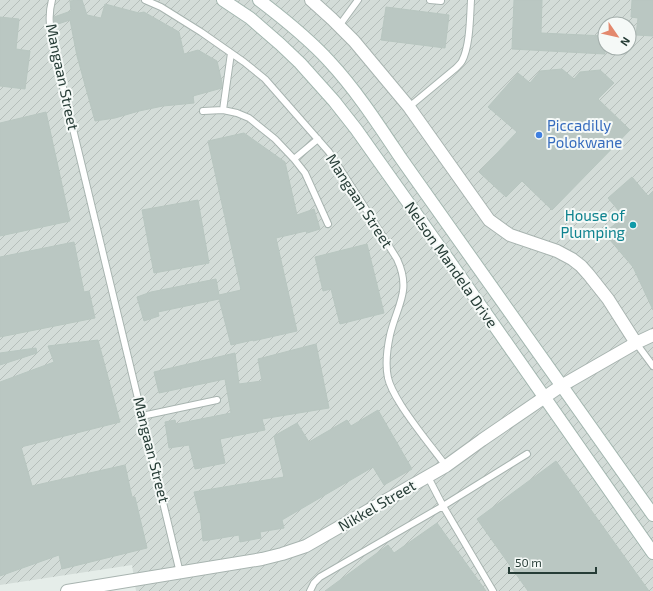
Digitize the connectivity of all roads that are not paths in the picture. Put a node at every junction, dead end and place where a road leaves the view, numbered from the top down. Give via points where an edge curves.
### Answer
1 (52, 0) edge
2 (145, 0) edge
3 (223, 0) edge
4 (259, 0) edge
5 (312, 0) edge
6 (358, 0) edge
7 (430, 0) edge
8 (471, 0) edge
9 (441, 1) edge
10 (339, 26) junction
11 (231, 53) junction
12 (409, 107) junction
13 (223, 110) junction
14 (203, 111) dead end
15 (318, 139) junction
16 (294, 159) junction
17 (328, 224) dead end
18 (653, 335) edge
19 (636, 343) junction
20 (653, 366) edge
21 (561, 386) junction
22 (544, 397) junction
23 (217, 400) dead end
24 (142, 416) junction
25 (527, 454) dead end
26 (446, 466) junction
27 (428, 477) junction
28 (443, 506) junction
29 (653, 515) edge
30 (653, 553) edge
31 (180, 573) junction
32 (67, 591) edge
33 (310, 591) edge
34 (492, 591) edge

1 - 24 lane, Mangaan Street via 49,20 54,50
2 - 11 lane, Mangaan Street via 201,32
3 - 22 main road, Nelson Mandela Drive via 250,18 280,44 334,101
4 - 21 main road, Nelson Mandela Drive via 310,41 347,82
5 - 10 main road
6 - 10 lane
7 - 9 lane
8 - 12 lane via 468,41 462,60 451,73
10 - 12 main road
11 - 13 lane
11 - 15 lane, Mangaan Street via 264,79
12 - 19 main road via 489,220 510,235 557,251 581,266 608,299
13 - 14 lane
13 - 16 lane via 249,118
15 - 16 lane
15 - 26 lane, Mangaan Street via 362,203 401,268 402,300 387,350 388,379 412,422
16 - 17 lane via 305,173
18 - 19 main road, Nikkel Street
19 - 20 lane
19 - 21 main road, Nikkel Street
21 - 22 main road, Nikkel Street
21 - 29 main road, Nelson Mandela Drive
22 - 26 main road, Nikkel Street
22 - 30 main road, Nelson Mandela Drive
23 - 24 lane
24 - 31 lane, Mangaan Street
25 - 28 lane
26 - 27 main road, Nikkel Street
27 - 28 lane
27 - 31 main road, Nikkel Street via 306,546 262,559
28 - 33 lane via 320,576
28 - 34 lane
31 - 32 main road, Nikkel Street

